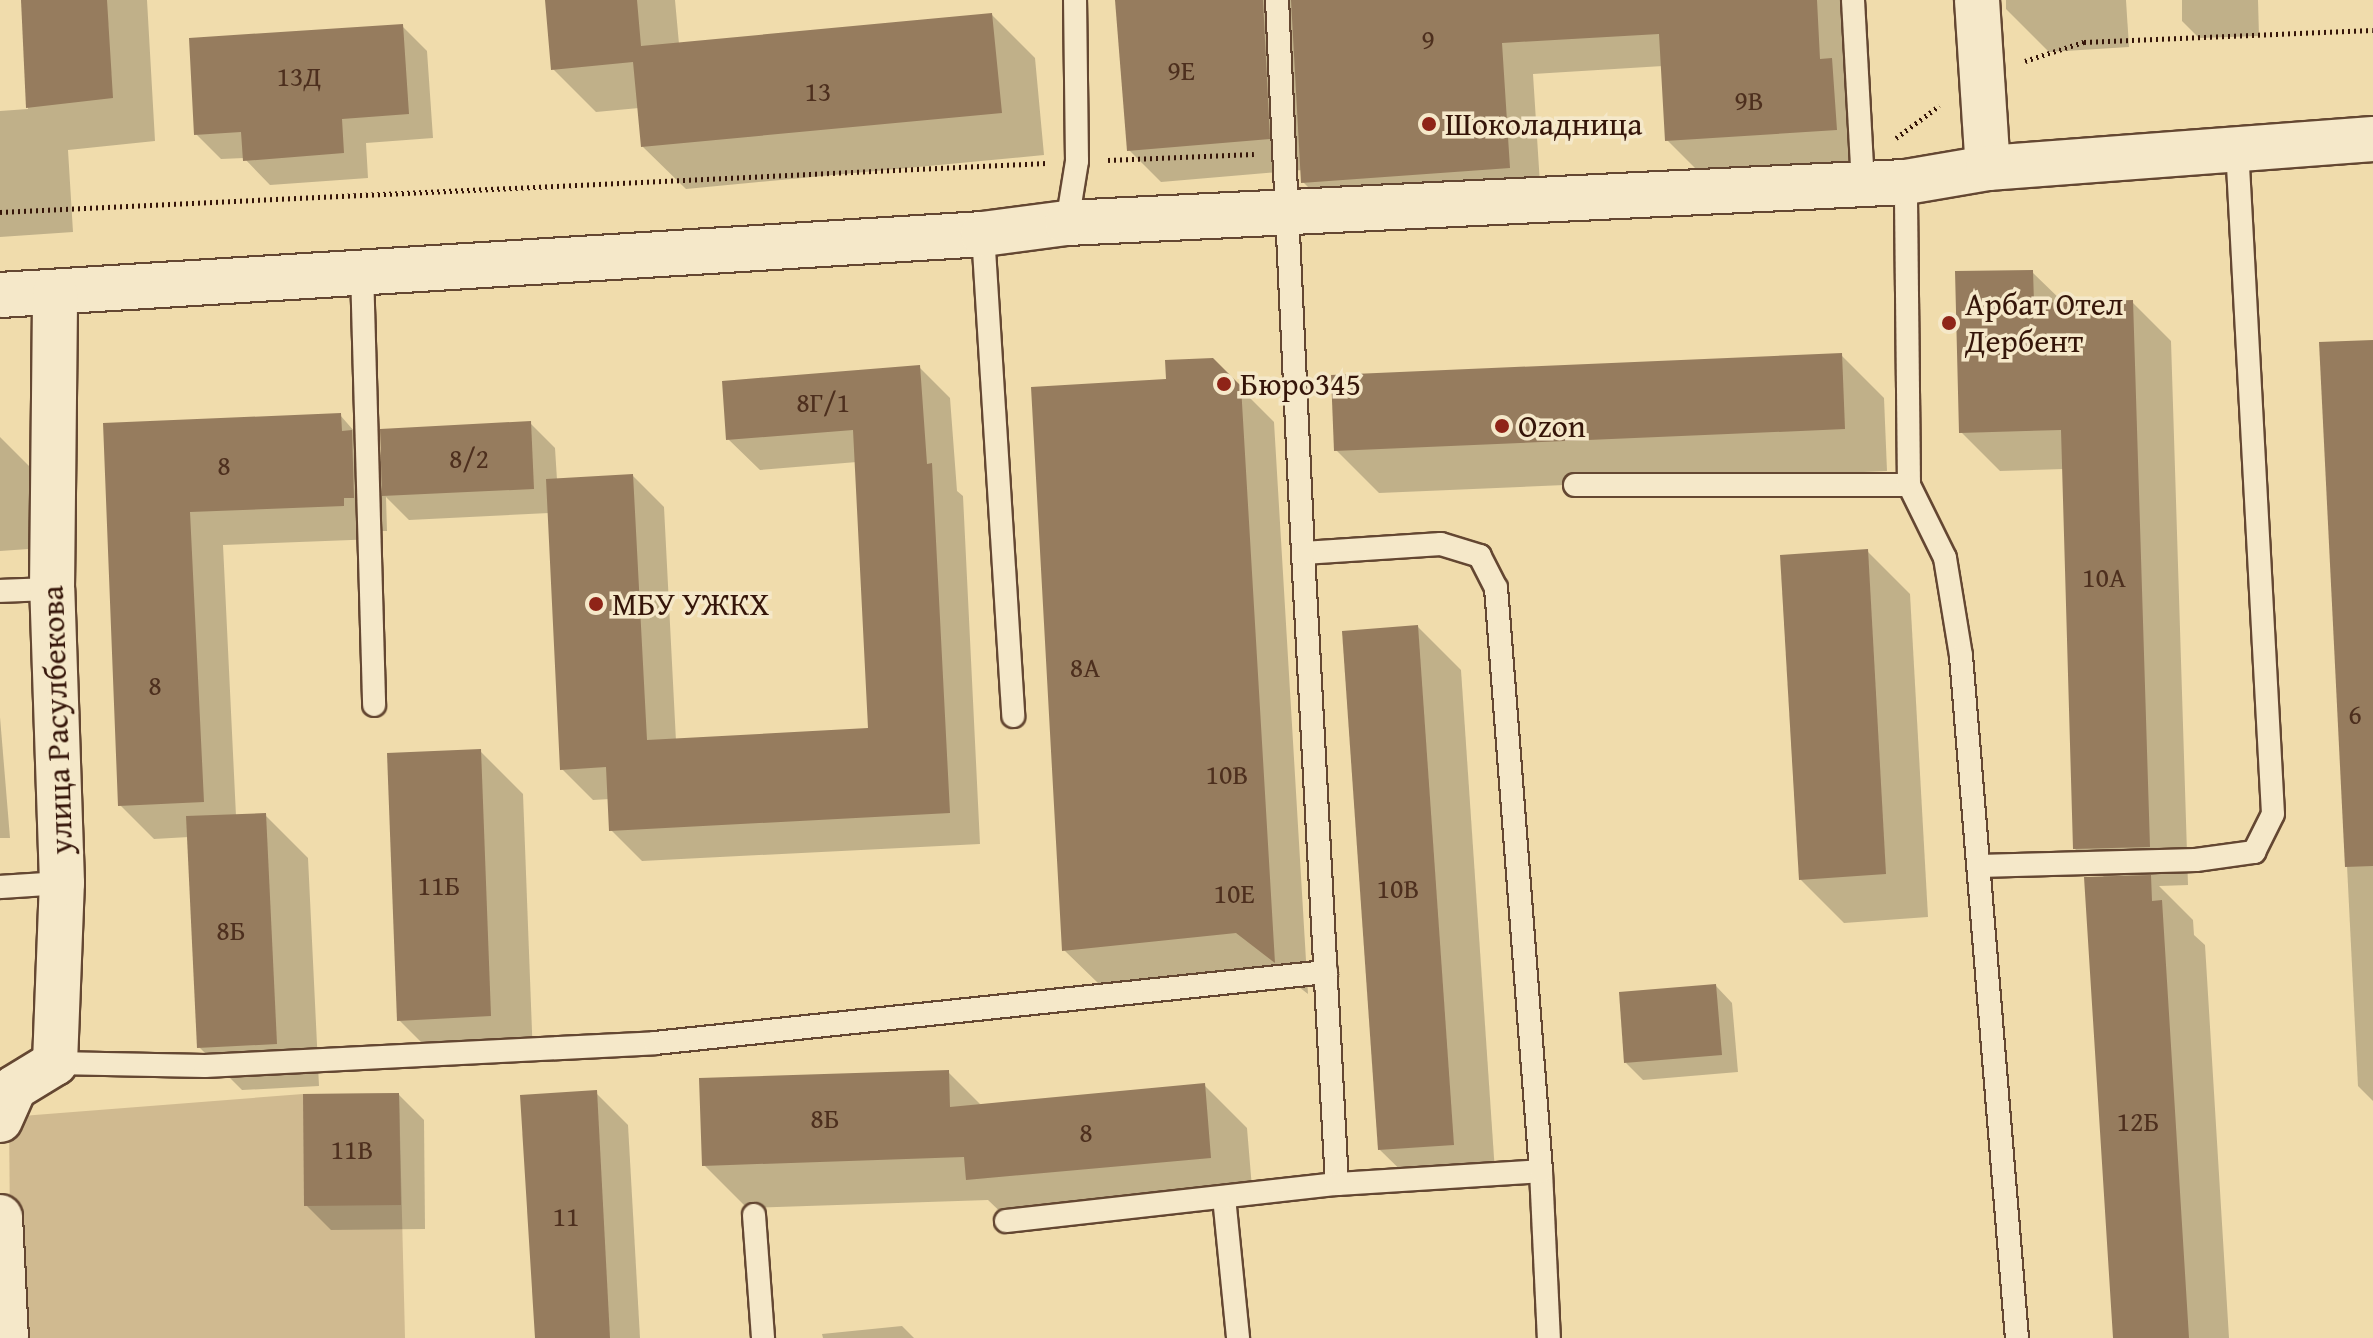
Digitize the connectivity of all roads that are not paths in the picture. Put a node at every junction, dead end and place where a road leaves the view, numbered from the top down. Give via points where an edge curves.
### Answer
1 (1075, 0) edge
2 (1277, 0) edge
3 (1853, 0) edge
4 (1977, 0) edge
5 (2373, 139) edge
6 (2237, 147) junction
7 (1988, 168) junction
8 (1862, 173) junction
9 (1906, 182) junction
10 (1285, 203) junction
11 (1067, 223) junction
12 (983, 234) junction
13 (362, 270) junction
14 (55, 293) junction
15 (0, 295) edge
16 (1575, 485) dead end
17 (1909, 485) junction
18 (1303, 553) junction
19 (52, 589) junction
20 (0, 591) edge
21 (374, 705) dead end
22 (1013, 716) dead end
23 (1979, 866) junction
24 (62, 883) junction
25 (0, 887) edge
26 (1326, 972) junction
27 (55, 1063) junction
28 (5, 1099) edge
29 (1541, 1171) junction
30 (1337, 1184) junction
31 (1224, 1197) junction
32 (754, 1215) dead end
33 (0, 1217) edge
34 (1006, 1221) dead end
35 (6, 1338) edge
36 (763, 1338) edge
37 (1238, 1338) edge
38 (1549, 1338) edge
39 (2017, 1338) edge

1 - 11 lane via 1077,161
2 - 10 lane
3 - 8 lane
4 - 7 street
5 - 6 street
6 - 7 street
6 - 23 lane via 2273,814 2254,852 2196,860
7 - 9 street
8 - 9 street
8 - 10 street
9 - 17 lane
10 - 11 street
10 - 18 lane
11 - 12 street
12 - 13 street
12 - 22 lane
13 - 14 street
13 - 21 lane
14 - 15 street
14 - 19 street, улица Расулбекова
16 - 17 lane
17 - 23 lane via 1945,558 1961,656
18 - 26 lane
18 - 29 lane via 1441,544 1480,556 1496,588
19 - 20 lane
19 - 24 street, улица Расулбекова
23 - 39 lane
24 - 25 lane
24 - 27 street, улица Расулбекова
26 - 27 lane via 655,1043 205,1066
26 - 30 lane
27 - 28 street
29 - 30 lane
29 - 38 lane
30 - 31 lane
31 - 34 lane
31 - 37 lane
32 - 36 lane
33 - 35 street

